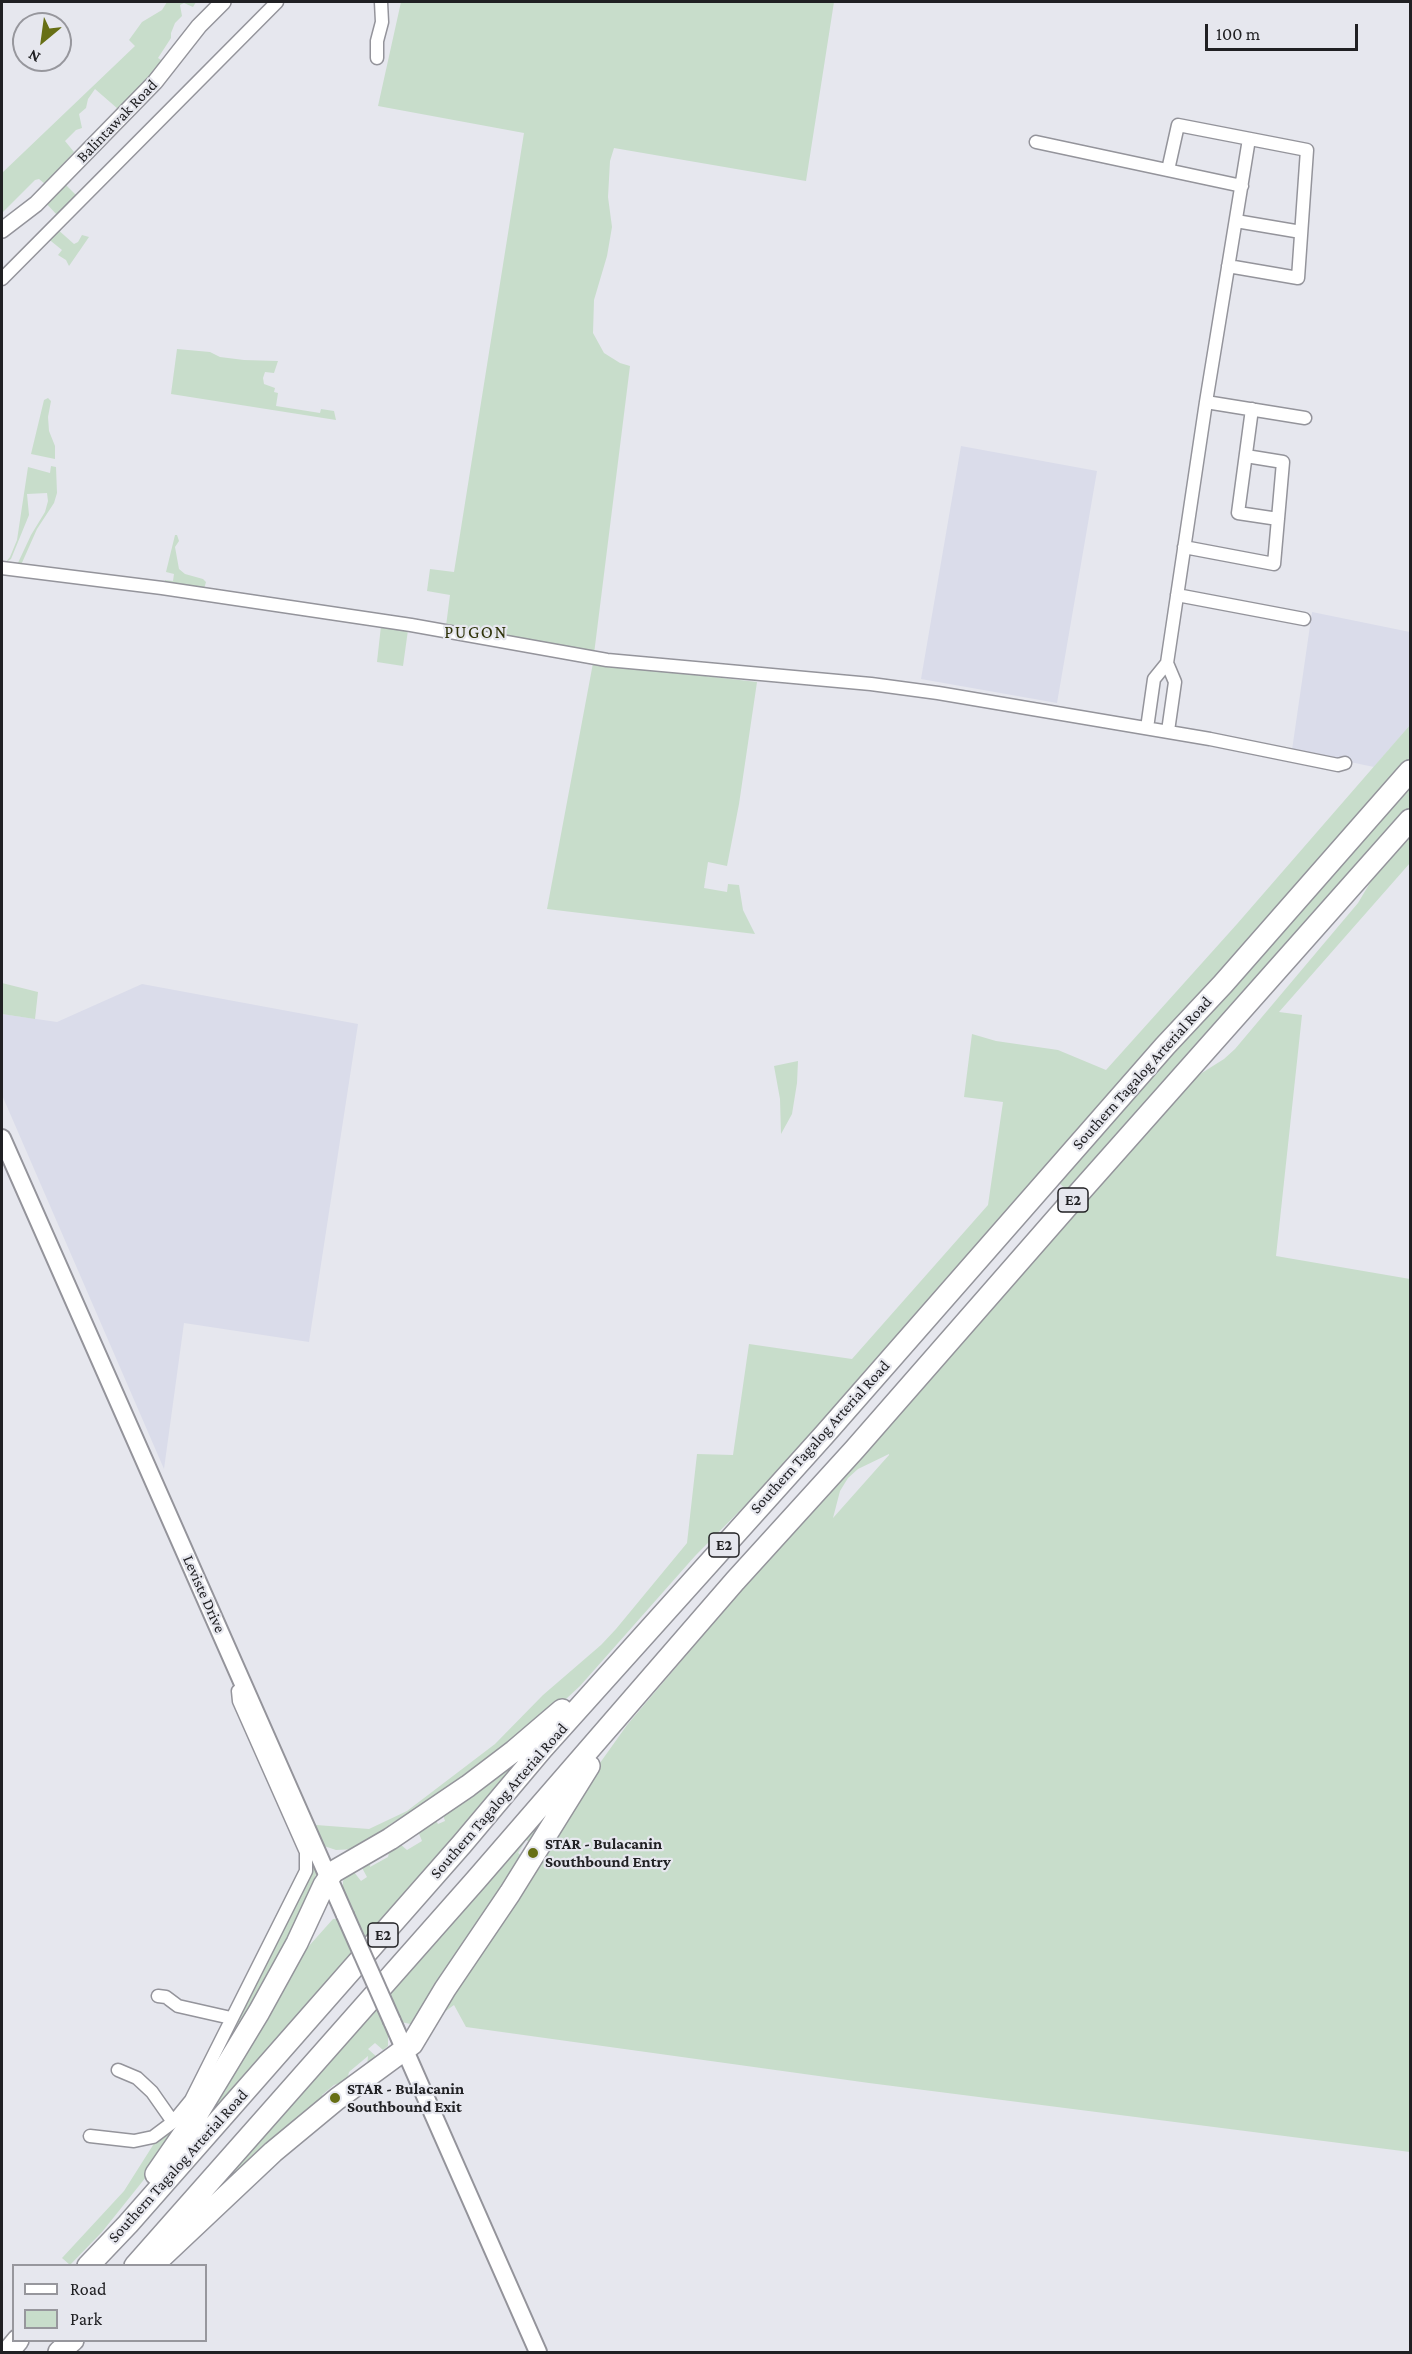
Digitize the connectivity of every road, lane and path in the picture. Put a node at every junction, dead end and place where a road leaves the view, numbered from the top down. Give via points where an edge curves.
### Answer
1 (223, 2) edge
2 (277, 2) edge
3 (381, 2) edge
4 (377, 58) dead end
5 (1250, 139) junction
6 (1036, 142) dead end
7 (1168, 170) junction
8 (1242, 186) junction
9 (1236, 221) junction
10 (2, 230) edge
11 (1301, 232) junction
12 (1228, 266) junction
13 (2, 279) edge
14 (1206, 402) junction
15 (1252, 409) junction
16 (1305, 418) dead end
17 (1246, 456) junction
18 (1278, 519) junction
19 (1184, 547) junction
20 (2, 567) edge
21 (1177, 595) junction
22 (1304, 619) dead end
23 (1167, 663) junction
24 (1147, 728) junction
25 (1168, 731) junction
26 (1345, 763) dead end
27 (1410, 771) edge
28 (1410, 820) edge
29 (2, 1138) edge
30 (675, 1602) junction
31 (669, 1657) junction
32 (244, 1687) junction
33 (328, 1878) junction
34 (158, 1996) dead end
35 (231, 2018) junction
36 (404, 2050) junction
37 (118, 2070) dead end
38 (173, 2122) junction
39 (90, 2136) dead end
40 (80, 2264) edge
41 (89, 2264) edge
42 (136, 2264) edge
43 (153, 2264) edge
44 (71, 2342) edge
45 (59, 2352) edge
46 (538, 2352) edge

1 - 10 street, Balintawak Road via 154,82 36,204
2 - 13 street
3 - 4 street
5 - 7 street via 1178,125
5 - 8 street
5 - 11 street via 1307,150
6 - 7 street
7 - 8 street
8 - 9 street
9 - 11 street
9 - 12 street
11 - 12 street via 1298,278
12 - 14 street
14 - 15 street
14 - 19 street
15 - 16 street
15 - 17 street
17 - 18 street via 1282,462
17 - 18 street via 1238,513
18 - 19 street via 1274,564
19 - 21 street
20 - 24 street via 411,626 607,660 872,684
21 - 22 street
21 - 23 street
23 - 24 street via 1154,679
23 - 25 street via 1175,682
24 - 25 street
25 - 26 street via 1338,765
27 - 30 highway, Southern Tagalog Arterial Road / E2
28 - 31 highway, Southern Tagalog Arterial Road / E2
29 - 32 main road, Leviste Drive
30 - 33 highway via 514,1751 430,1812
30 - 41 highway, Southern Tagalog Arterial Road / E2
31 - 36 highway via 575,1786 414,2042
31 - 42 highway, Southern Tagalog Arterial Road / E2
32 - 33 main road, Leviste Drive
32 - 35 street via 238,1691 239,1701 292,1818 308,1865
33 - 36 main road, Leviste Drive, bridge
33 - 40 highway via 280,1976 196,2116 150,2182
34 - 35 street via 178,2006
35 - 38 street via 191,2100
36 - 43 highway via 273,2152
36 - 46 main road, Leviste Drive
37 - 38 street via 137,2078 152,2092
38 - 39 street via 153,2137 134,2141
44 - 45 highway

